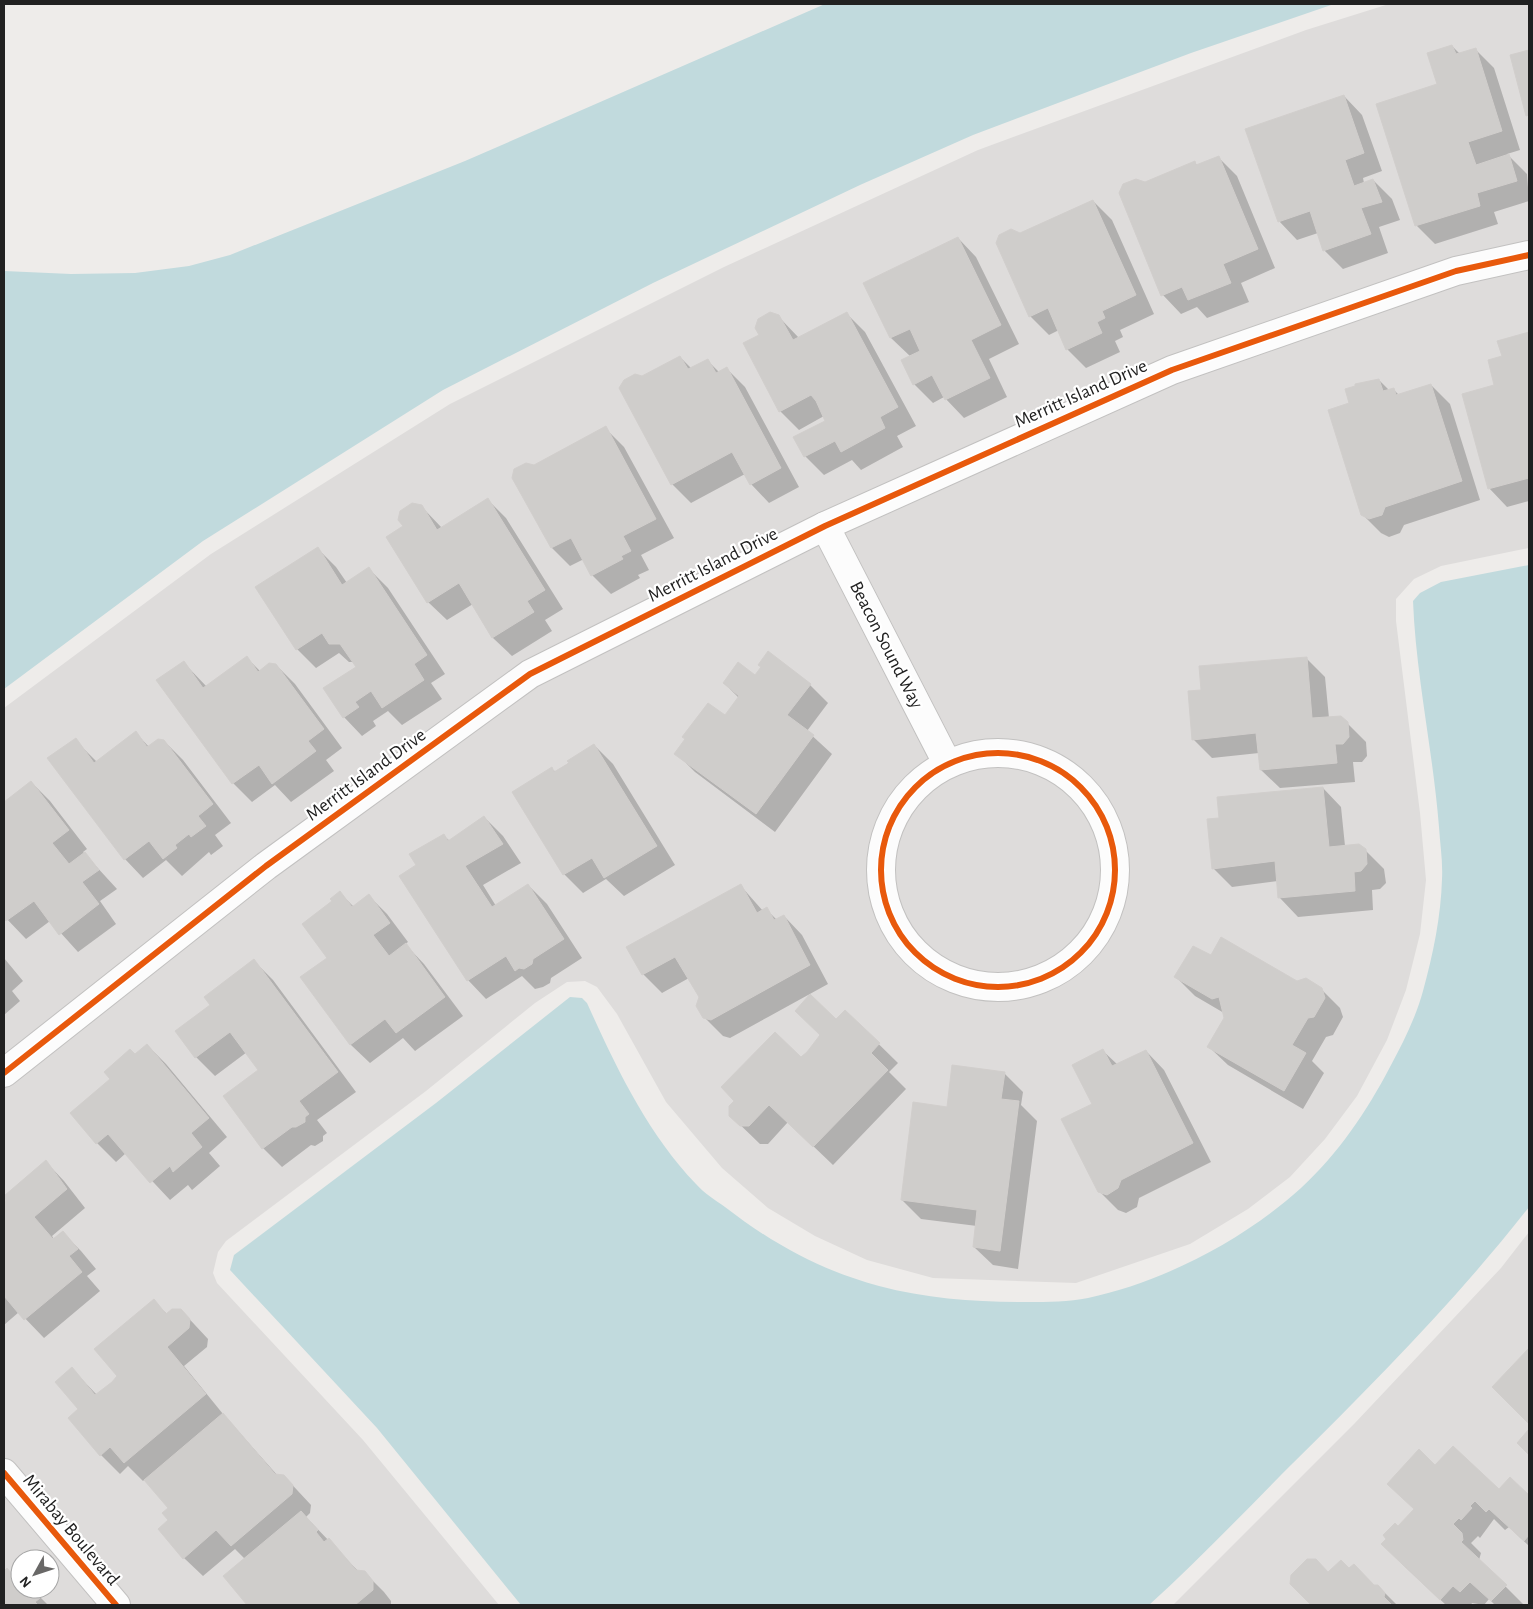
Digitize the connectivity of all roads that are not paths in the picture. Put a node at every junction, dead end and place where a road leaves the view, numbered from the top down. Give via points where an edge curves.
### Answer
1 (1529, 255) edge
2 (825, 526) junction
3 (947, 763) junction
4 (4, 1073) edge
5 (4, 1474) edge
6 (116, 1605) edge

1 - 2 street, Merritt Island Drive via 1456,271 1172,370
2 - 3 street, Beacon Sound Way
2 - 4 street, Merritt Island Drive via 530,674 266,866
3 - 3 street via 917,784 894,814 885,840 881,886 892,922 914,953 944,975 979,987 1016,987 1052,976 1085,952 1107,918 1116,878 1111,837 1094,801 1064,773 1027,756 986,752
5 - 6 street, Mirabay Boulevard

